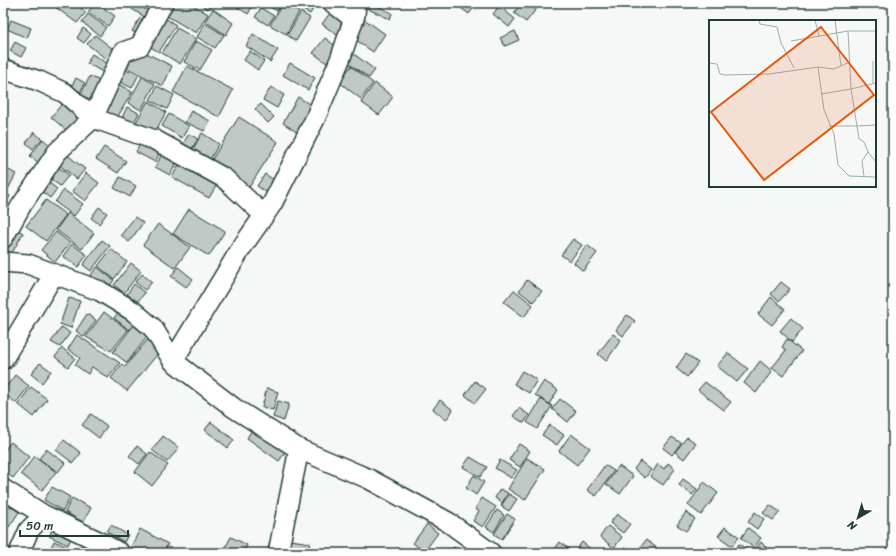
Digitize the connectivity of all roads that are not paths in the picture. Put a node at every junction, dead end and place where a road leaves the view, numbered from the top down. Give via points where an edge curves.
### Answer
1 (163, 3) edge
2 (333, 3) edge
3 (355, 11) edge
4 (3, 68) edge
5 (93, 118) junction
6 (264, 215) junction
7 (3, 238) edge
8 (3, 262) edge
9 (54, 274) junction
10 (3, 359) edge
11 (173, 361) junction
12 (299, 449) junction
13 (3, 489) edge
14 (44, 515) junction
15 (19, 553) edge
16 (120, 553) edge
17 (278, 553) edge
18 (491, 553) edge

1 - 5 street via 140,46 123,52
2 - 3 street
3 - 6 street via 341,57 315,119
4 - 5 street via 65,93
5 - 6 street via 155,140 224,178
5 - 7 street via 58,152 21,206
6 - 11 street
8 - 9 street via 28,264
9 - 10 street
9 - 11 street via 100,290 133,311 152,328
11 - 12 street via 234,408
12 - 17 street
12 - 18 street via 369,479 448,522
13 - 14 street
14 - 15 street via 29,530
14 - 16 street

